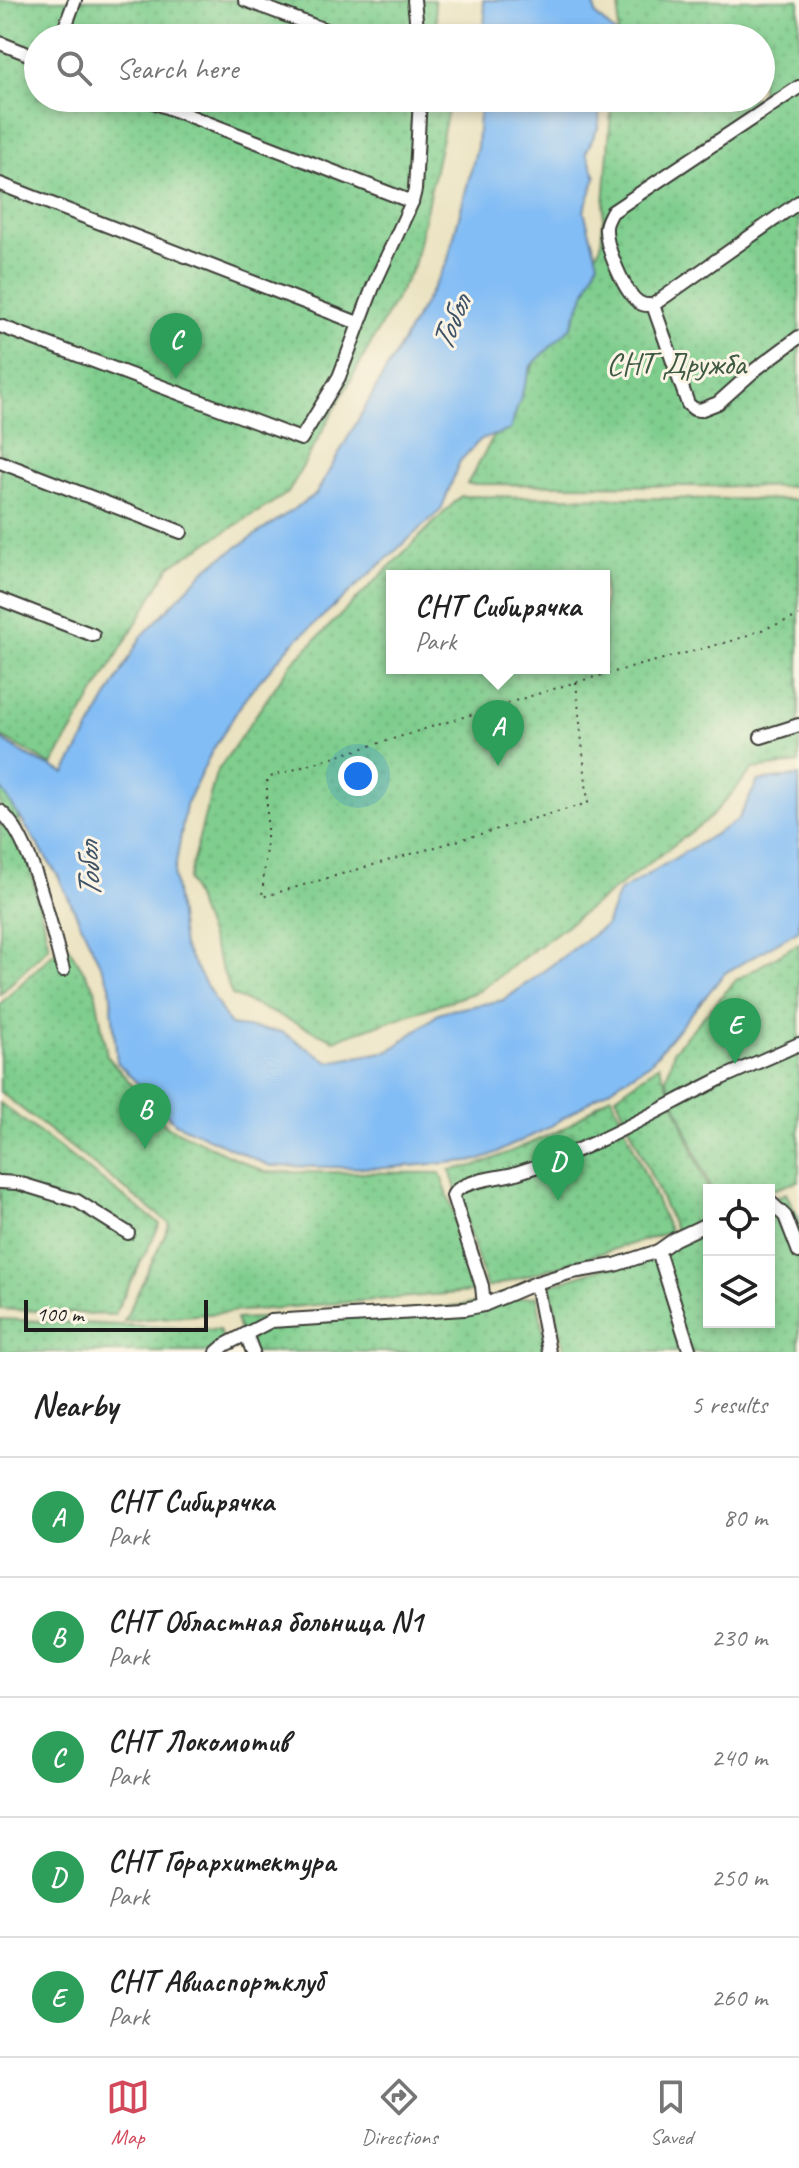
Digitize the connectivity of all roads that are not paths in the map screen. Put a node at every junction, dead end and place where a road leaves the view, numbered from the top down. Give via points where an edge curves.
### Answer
1 (75, 0) edge
2 (245, 0) edge
3 (414, 0) edge
4 (66, 24) edge
5 (309, 24) edge
6 (417, 24) edge
7 (0, 43) edge
8 (24, 52) edge
9 (799, 87) edge
10 (775, 103) edge
11 (179, 112) edge
12 (419, 112) edge
13 (762, 112) edge
14 (0, 184) edge
15 (412, 202) junction
16 (799, 202) edge
17 (653, 305) junction
18 (358, 323) junction
19 (0, 326) edge
20 (799, 337) edge
21 (0, 462) edge
22 (181, 532) dead end
23 (0, 599) edge
24 (93, 635) dead end
25 (799, 725) edge
26 (761, 737) dead end
27 (0, 811) edge
28 (63, 970) dead end
29 (799, 1044) edge
30 (0, 1182) edge
31 (775, 1207) edge
32 (703, 1226) edge
33 (128, 1233) dead end
34 (658, 1251) junction
35 (799, 1252) edge
36 (536, 1283) junction
37 (484, 1305) junction
38 (246, 1334) junction
39 (217, 1352) edge
40 (253, 1352) edge
41 (549, 1352) edge
42 (690, 1352) edge

1 - 4 street
2 - 5 street
3 - 6 street
7 - 8 street
9 - 10 street
11 - 15 street
12 - 15 street
13 - 17 street via 612,212 605,228 616,267 638,302
14 - 18 street
15 - 18 street
16 - 17 street
17 - 20 street via 694,409 718,403
18 - 19 street via 339,377 301,439
21 - 22 street
23 - 24 street
25 - 26 street
27 - 28 street via 9,818 32,864
29 - 37 street via 556,1160 454,1191
30 - 33 street via 77,1201
31 - 35 street via 785,1216
32 - 34 street
34 - 36 street
34 - 42 street
36 - 37 street
36 - 41 street
37 - 38 street via 271,1321
38 - 39 street
38 - 40 street

